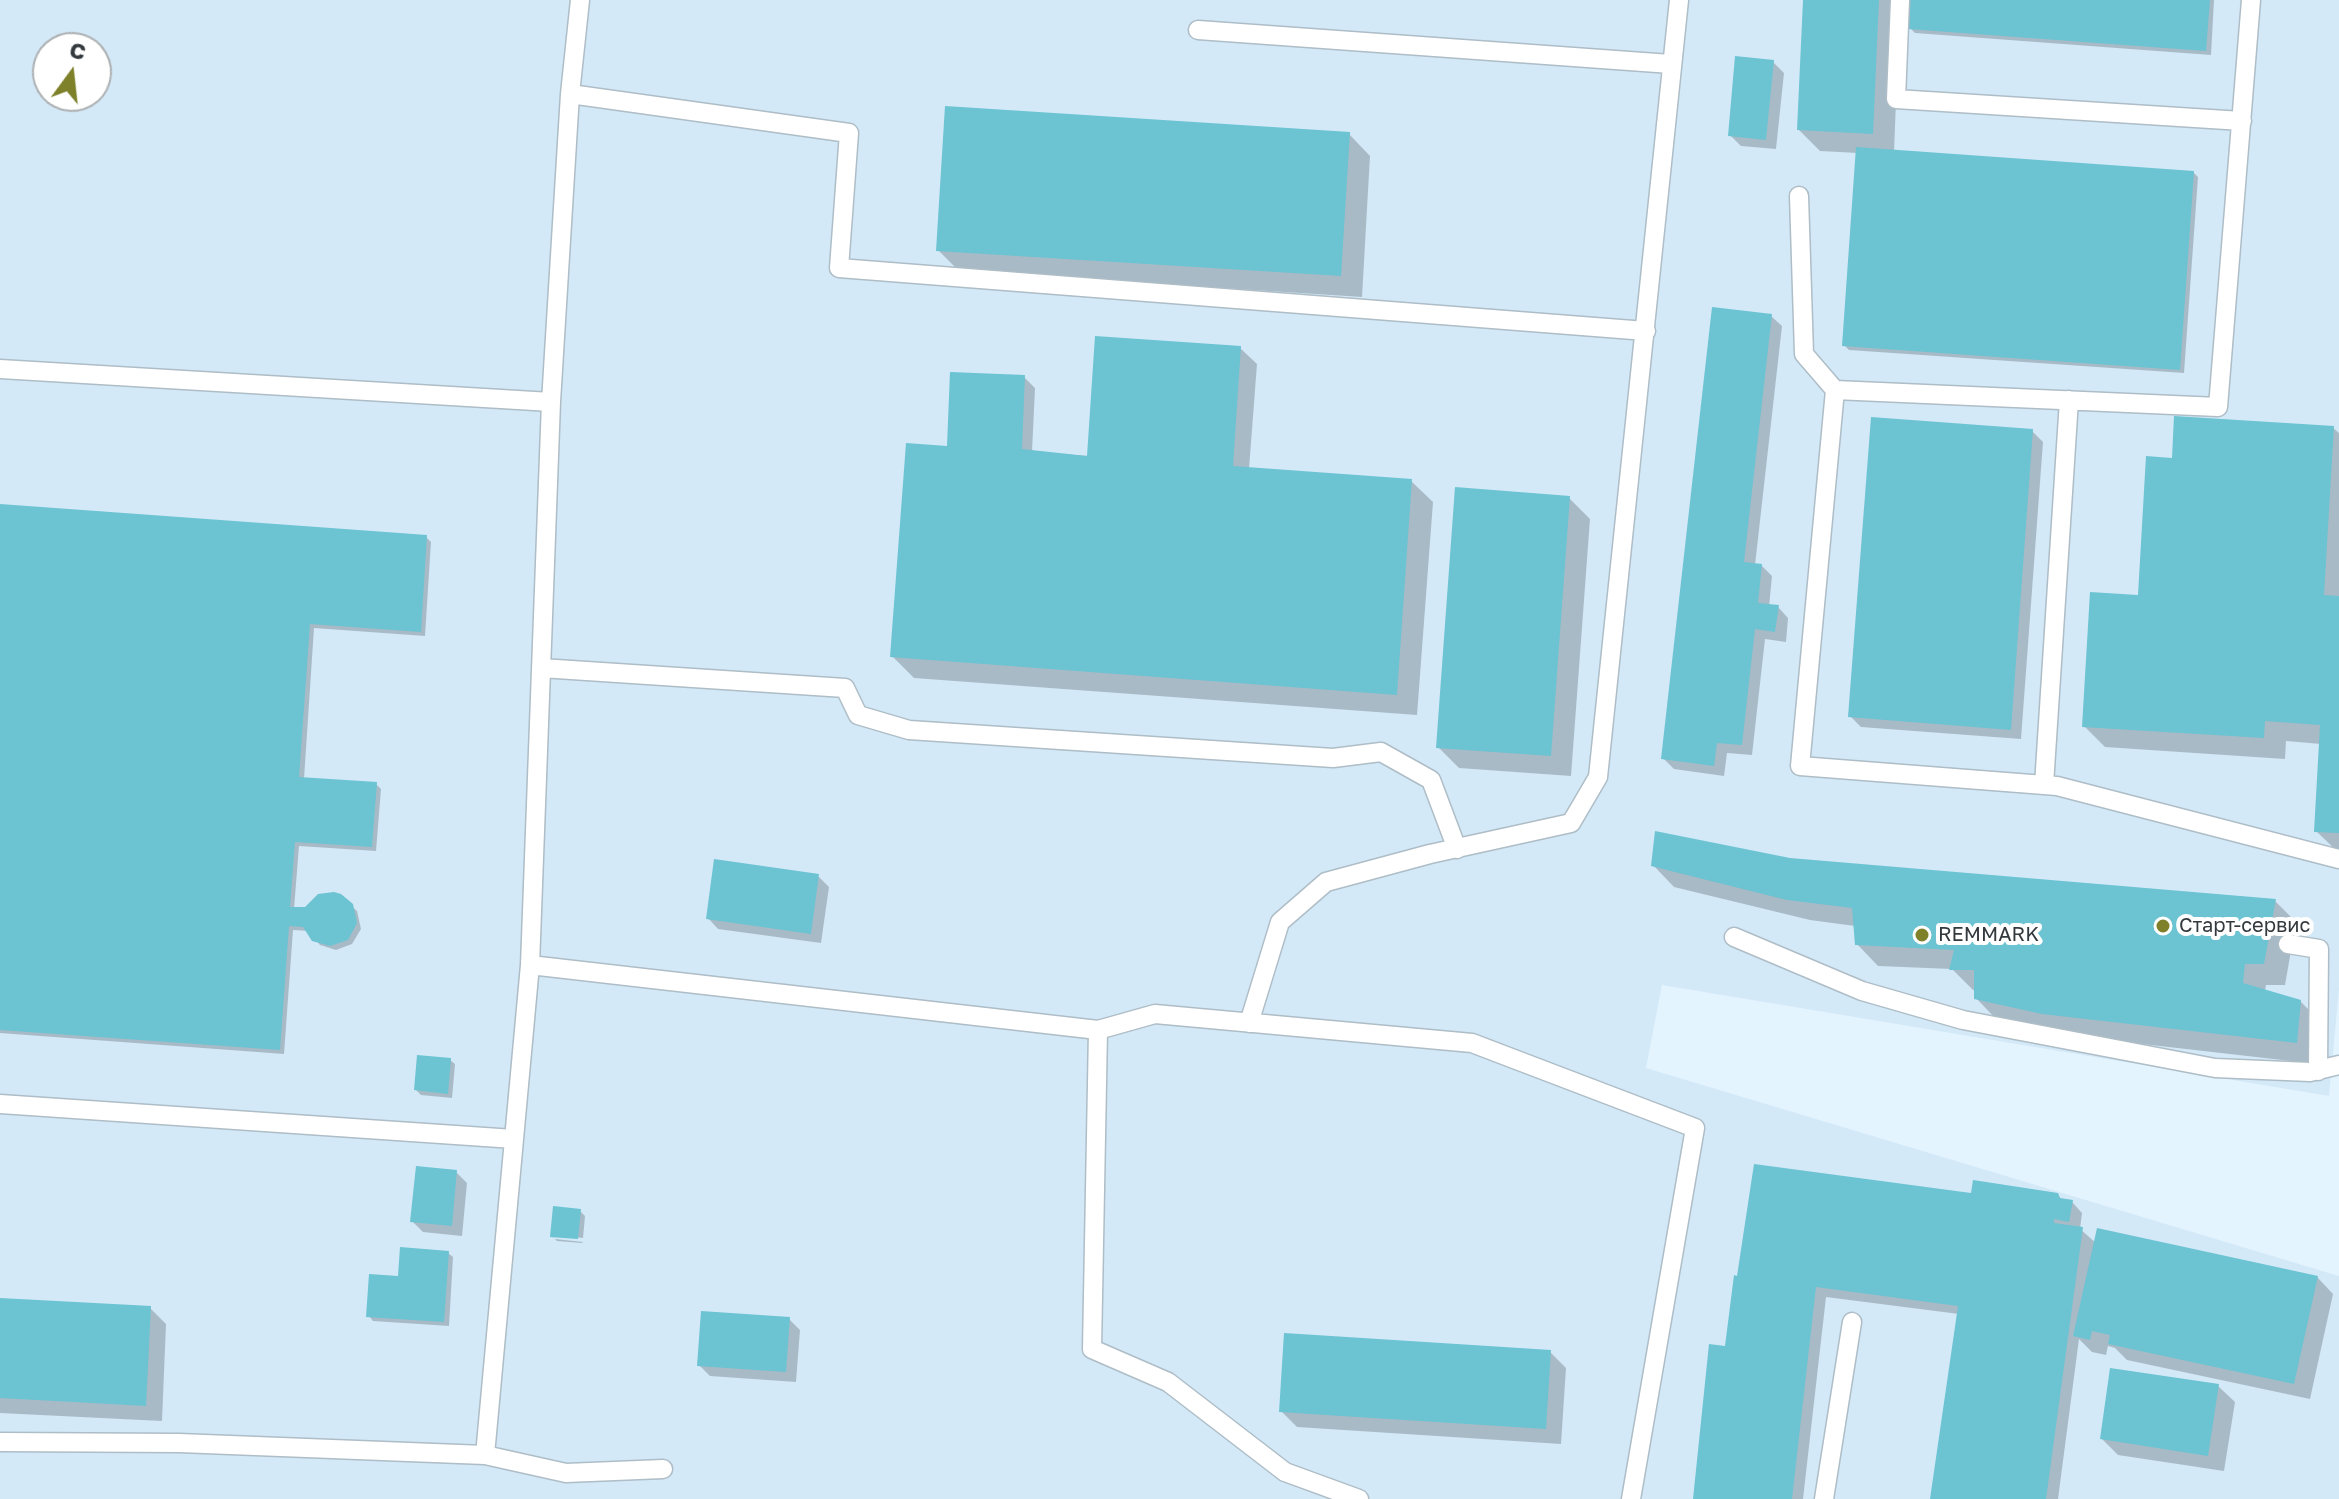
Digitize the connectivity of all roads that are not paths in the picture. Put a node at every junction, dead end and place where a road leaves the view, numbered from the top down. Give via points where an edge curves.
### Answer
1 (580, 0) edge
2 (1679, 0) edge
3 (1900, 0) edge
4 (2251, 0) edge
5 (1198, 30) dead end
6 (1671, 64) junction
7 (570, 94) junction
8 (2242, 121) junction
9 (1799, 196) dead end
10 (1646, 331) junction
11 (0, 369) edge
12 (1835, 390) junction
13 (2069, 400) junction
14 (551, 402) junction
15 (541, 668) junction
16 (2044, 785) junction
17 (1457, 849) junction
18 (2339, 859) edge
19 (1734, 937) dead end
20 (2288, 944) dead end
21 (530, 965) junction
22 (1249, 1023) junction
23 (1098, 1030) junction
24 (2339, 1065) edge
25 (2318, 1071) junction
26 (0, 1104) edge
27 (514, 1139) junction
28 (1852, 1322) dead end
29 (0, 1442) edge
30 (485, 1455) junction
31 (663, 1469) dead end
32 (1359, 1499) edge
33 (1631, 1499) edge
34 (1824, 1499) edge

1 - 7 lane
2 - 6 lane
3 - 8 lane via 1896,99
4 - 8 lane
5 - 6 lane
6 - 10 lane
7 - 10 lane via 849,133 839,268
7 - 14 lane
8 - 13 lane via 2218,407
9 - 12 lane via 1804,354
10 - 17 lane via 1598,777 1571,823
11 - 14 lane
12 - 13 lane
12 - 16 lane via 1800,766
13 - 16 lane
14 - 15 lane
15 - 17 lane via 845,688 858,715 909,730 1333,758 1381,752 1431,780
15 - 21 lane
16 - 18 lane
17 - 22 lane via 1326,882 1280,922
19 - 25 lane via 1862,991 1963,1020 2215,1068
20 - 25 lane via 2319,949
21 - 23 lane
21 - 27 lane
22 - 23 lane via 1155,1014
22 - 33 lane via 1472,1043 1695,1128
23 - 32 lane via 1092,1349 1168,1382 1285,1472
24 - 25 lane
26 - 27 lane
27 - 30 lane
28 - 34 lane
29 - 30 lane
30 - 31 lane via 566,1473

